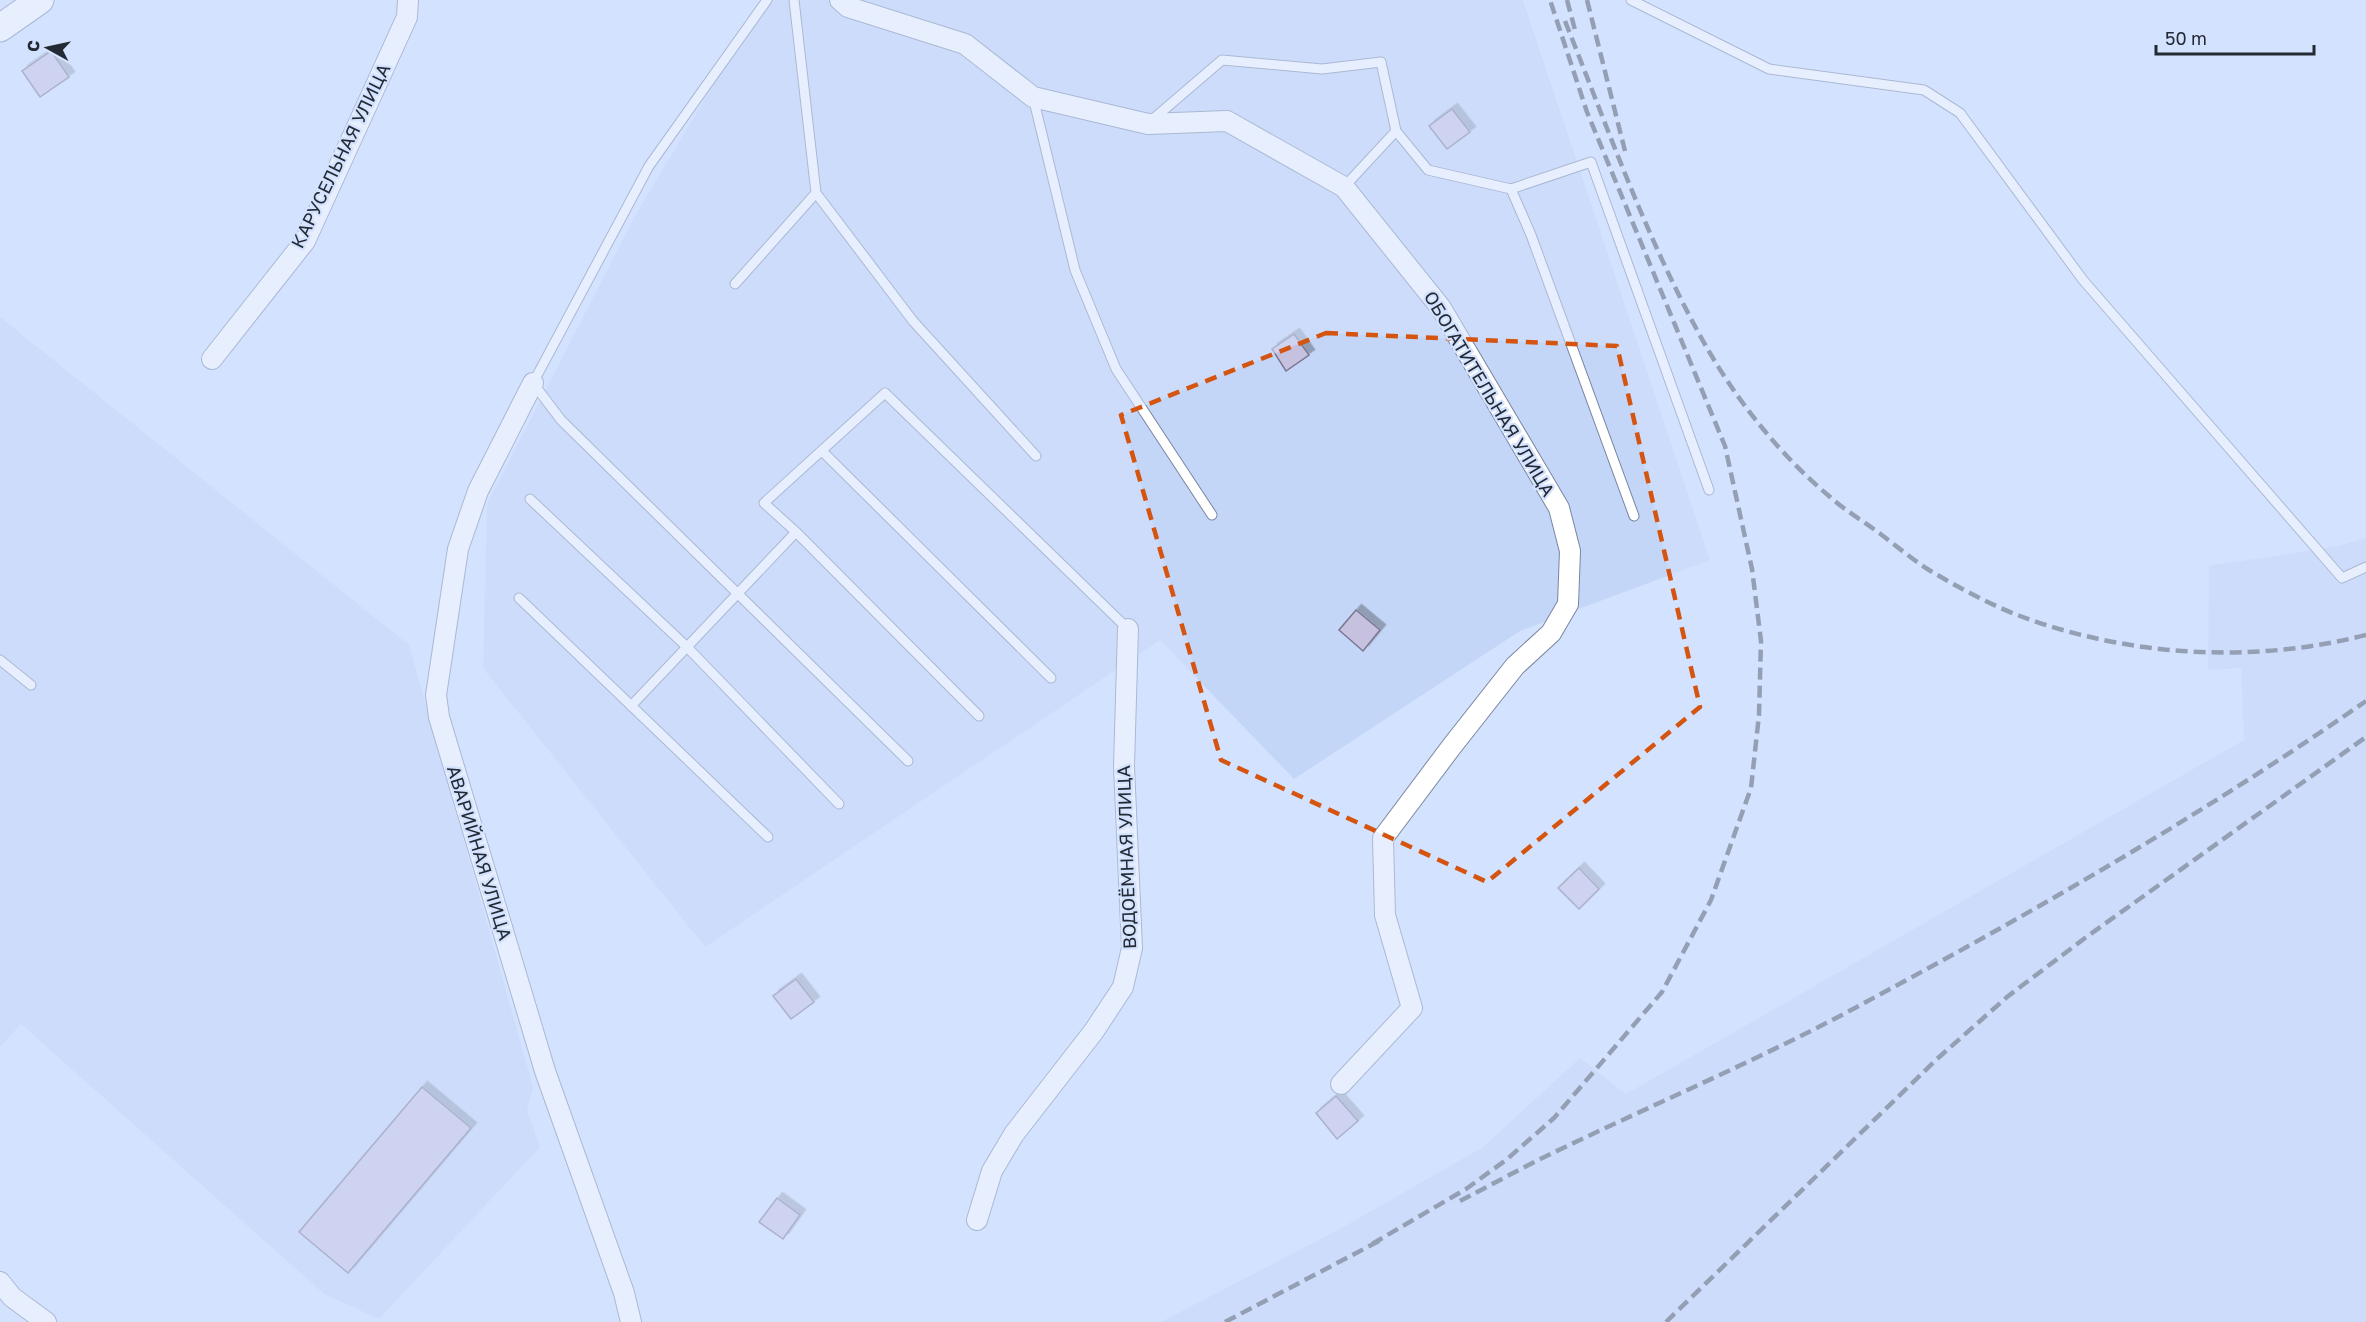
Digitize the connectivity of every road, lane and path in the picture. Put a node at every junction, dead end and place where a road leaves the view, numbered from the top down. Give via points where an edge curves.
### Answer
1 (40, 0) edge
2 (408, 0) edge
3 (767, 0) edge
4 (794, 0) edge
5 (840, 0) edge
6 (1631, 0) edge
7 (0, 28) edge
8 (1033, 97) junction
9 (1148, 124) junction
10 (1396, 131) junction
11 (1344, 187) junction
12 (1511, 189) junction
13 (816, 193) junction
14 (735, 284) dead end
15 (212, 359) dead end
16 (533, 383) junction
17 (822, 451) junction
18 (1036, 456) dead end
19 (1709, 490) dead end
20 (530, 499) dead end
21 (1212, 515) dead end
22 (1634, 516) dead end
23 (796, 532) junction
24 (2366, 567) edge
25 (737, 594) junction
26 (519, 598) dead end
27 (1128, 629) joint
28 (687, 647) junction
29 (0, 660) edge
30 (1051, 678) dead end
31 (32, 685) dead end
32 (631, 706) junction
33 (979, 716) dead end
34 (908, 761) dead end
35 (839, 804) dead end
36 (768, 837) dead end
37 (1341, 1084) dead end
38 (977, 1220) dead end
39 (0, 1282) edge
40 (624, 1293) junction
41 (46, 1322) edge
42 (622, 1322) edge
43 (631, 1322) edge

1 - 7 street
2 - 15 street, КАРУСЕЛЬНАЯ УЛИЦА via 407,17 305,241
3 - 16 lane via 649,166
4 - 13 lane
5 - 8 street, ОБОГАТИТЕЛЬНАЯ УЛИЦА via 848,7 965,44
6 - 24 lane via 1769,69 1924,90 1960,113 2083,280 2342,578
8 - 9 street, ОБОГАТИТЕЛЬНАЯ УЛИЦА
8 - 21 lane via 1075,270 1116,369
9 - 10 lane via 1222,60 1322,69 1381,62
9 - 11 street, ОБОГАТИТЕЛЬНАЯ УЛИЦА via 1227,121
10 - 11 lane
10 - 12 lane via 1428,170
11 - 37 street, ОБОГАТИТЕЛЬНАЯ УЛИЦА via 1440,308 1559,508 1570,551 1568,604 1551,633 1515,666 1383,838 1385,915 1412,1008
12 - 19 lane via 1591,162
12 - 22 lane
13 - 14 lane
13 - 18 lane via 913,321
16 - 25 lane via 561,420
16 - 40 street, АВАРИЙНАЯ УЛИЦА via 478,491 458,549 436,695 442,729 542,1060
17 - 23 lane via 764,503
17 - 27 lane via 885,393
17 - 30 lane
20 - 28 lane
23 - 25 lane
23 - 33 lane
25 - 28 lane
25 - 34 lane
26 - 32 lane
27 - 38 street, ВОДОЁМНАЯ УЛИЦА via 1125,766 1132,948 1123,987 1014,1134 992,1171
28 - 32 lane
28 - 35 lane
29 - 31 lane
32 - 36 lane
39 - 41 street via 12,1297
40 - 42 street
40 - 43 street, АВАРИЙНАЯ УЛИЦА

